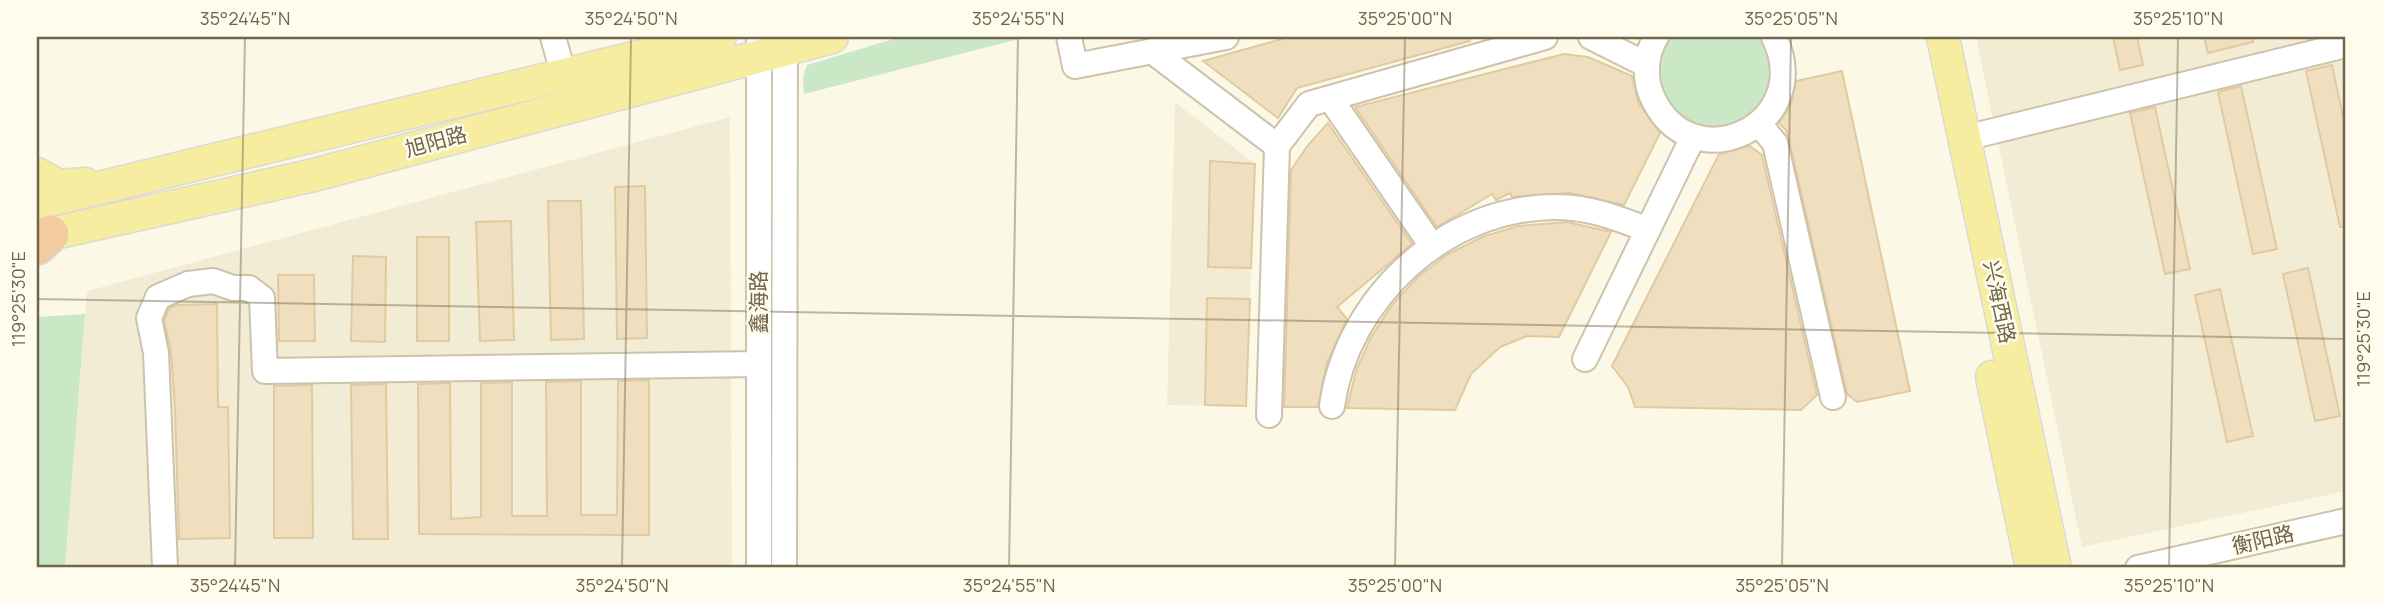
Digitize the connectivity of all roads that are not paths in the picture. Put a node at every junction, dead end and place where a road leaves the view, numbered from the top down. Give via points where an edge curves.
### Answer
1 (553, 37) edge
2 (720, 37) edge
3 (832, 37) edge
4 (1069, 37) edge
5 (1226, 37) edge
6 (1545, 37) edge
7 (1591, 37) edge
8 (1656, 37) edge
9 (1774, 37) edge
10 (1922, 37) edge
11 (1943, 37) edge
12 (772, 44) edge
13 (2346, 45) edge
14 (1152, 51) junction
15 (1647, 65) junction
16 (564, 76) junction
17 (1330, 98) junction
18 (1759, 124) junction
19 (1693, 137) junction
20 (1965, 138) junction
21 (1277, 146) junction
22 (176, 171) junction
23 (37, 174) edge
24 (40, 230) edge
25 (1648, 230) junction
26 (1432, 246) junction
27 (1585, 359) dead end
28 (760, 364) junction
29 (1833, 397) dead end
30 (1332, 406) dead end
31 (1269, 415) dead end
32 (2346, 520) edge
33 (165, 568) edge
34 (759, 568) edge
35 (784, 568) edge
36 (2032, 568) edge
37 (2054, 568) edge
38 (2138, 568) edge

1 - 16 street
2 - 16 main road, 旭阳路
3 - 12 main road, 旭阳路
4 - 14 street via 1075,66
5 - 14 street
6 - 17 street
7 - 15 street
8 - 15 street
9 - 18 street via 1783,61 1783,84 1774,106
10 - 36 main road, 兴海西路
11 - 20 main road, 兴海西路
12 - 24 main road, 旭阳路 via 310,176
12 - 28 street, 鑫海路
12 - 35 street, 鑫海路
13 - 20 street
14 - 21 street
15 - 19 street via 1648,87 1657,108 1672,126
16 - 22 main road, 旭阳路
17 - 21 street via 1309,104
17 - 26 street
18 - 19 street via 1740,136
18 - 29 street via 1775,143
19 - 25 street
20 - 37 main road, 兴海西路
21 - 31 street
22 - 23 main road via 68,186 49,183
22 - 24 main road, 旭阳路
25 - 26 street via 1599,213 1555,207 1483,220
25 - 27 street
26 - 30 street via 1389,284 1359,325
28 - 33 street via 265,371 262,298 248,288 213,281 188,284 158,297 149,318 156,353
28 - 34 street, 鑫海路
32 - 38 street, 衡阳路

